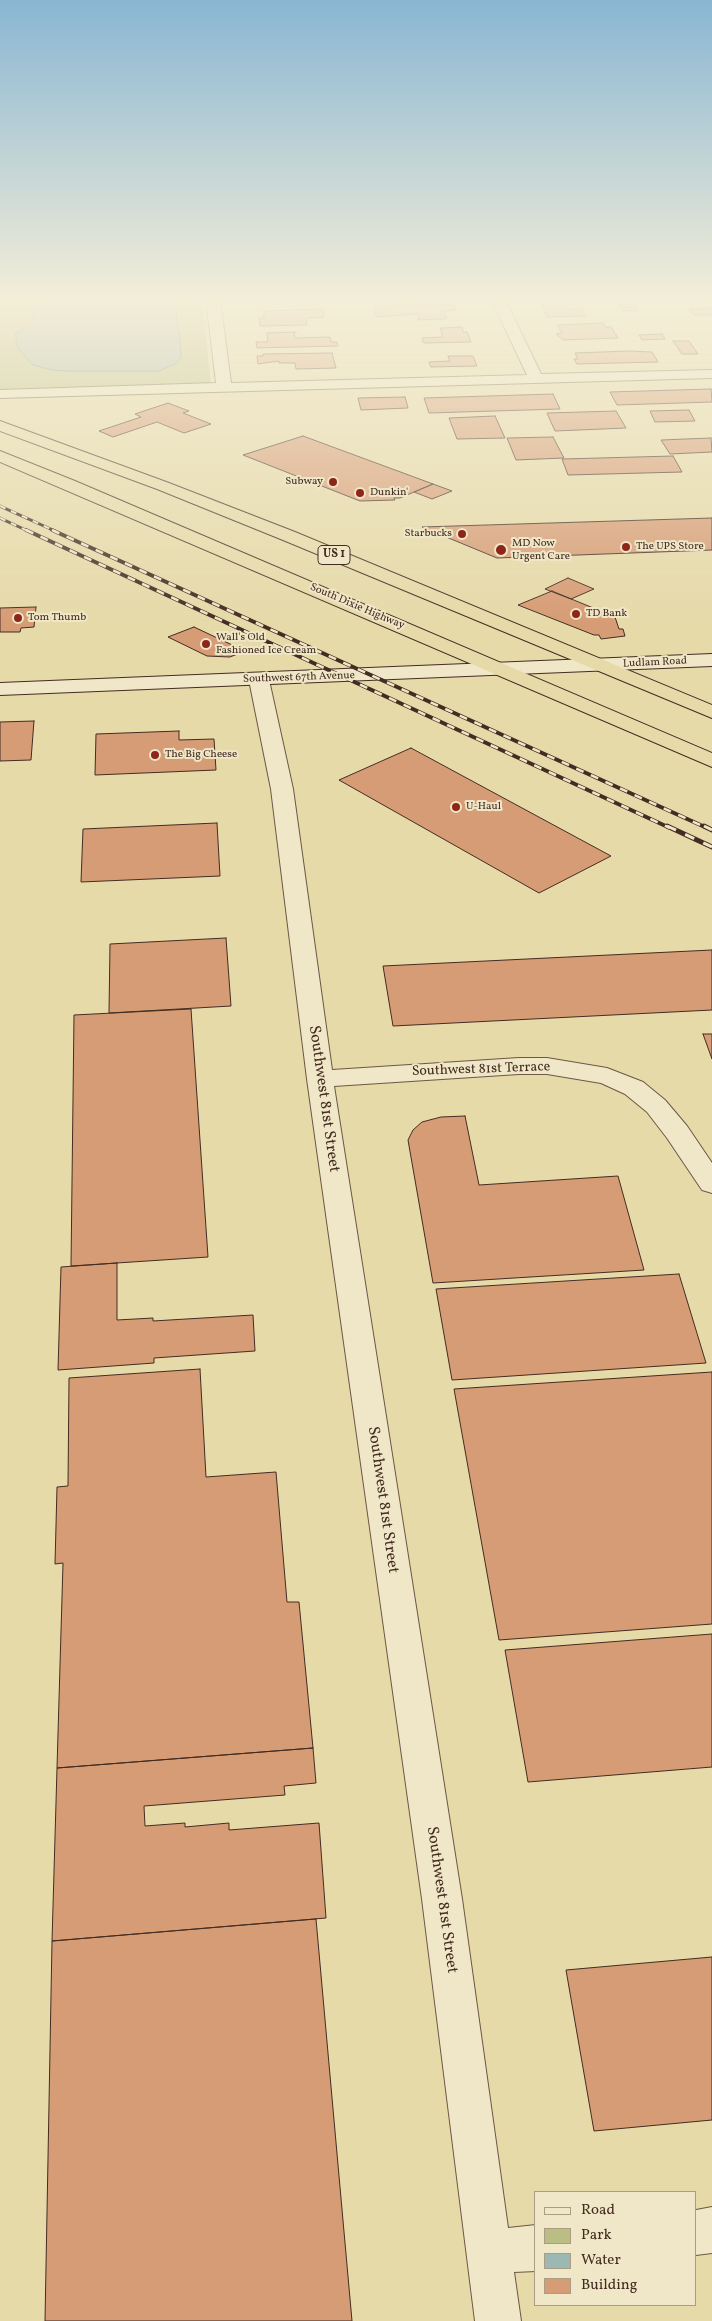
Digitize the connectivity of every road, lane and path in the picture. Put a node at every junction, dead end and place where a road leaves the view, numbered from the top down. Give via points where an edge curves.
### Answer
1 (0, 426) edge
2 (0, 456) edge
3 (712, 660) edge
4 (599, 665) junction
5 (501, 670) junction
6 (259, 680) junction
7 (0, 689) edge
8 (712, 712) edge
9 (712, 761) edge
10 (320, 1079) junction
11 (712, 1184) edge
12 (712, 2230) edge
13 (697, 2232) edge
14 (534, 2248) edge
15 (488, 2252) junction
16 (498, 2321) edge

1 - 4 highway, US 1 via 208,504
2 - 5 highway, South Dixie Highway
3 - 4 street, Ludlam Road
4 - 5 street, Southwest 67th Avenue
4 - 8 highway, US 1
5 - 6 street, Southwest 67th Avenue
5 - 9 highway, South Dixie Highway
6 - 7 street, Southwest 67th Avenue
6 - 10 street, Southwest 81st Street via 280,774
10 - 11 street, Southwest 81st Terrace via 518,1066 547,1066 607,1076 634,1088 656,1106
10 - 15 street, Southwest 81st Street via 442,1899
12 - 13 street
14 - 15 street
15 - 16 street, Southwest 81st Street

